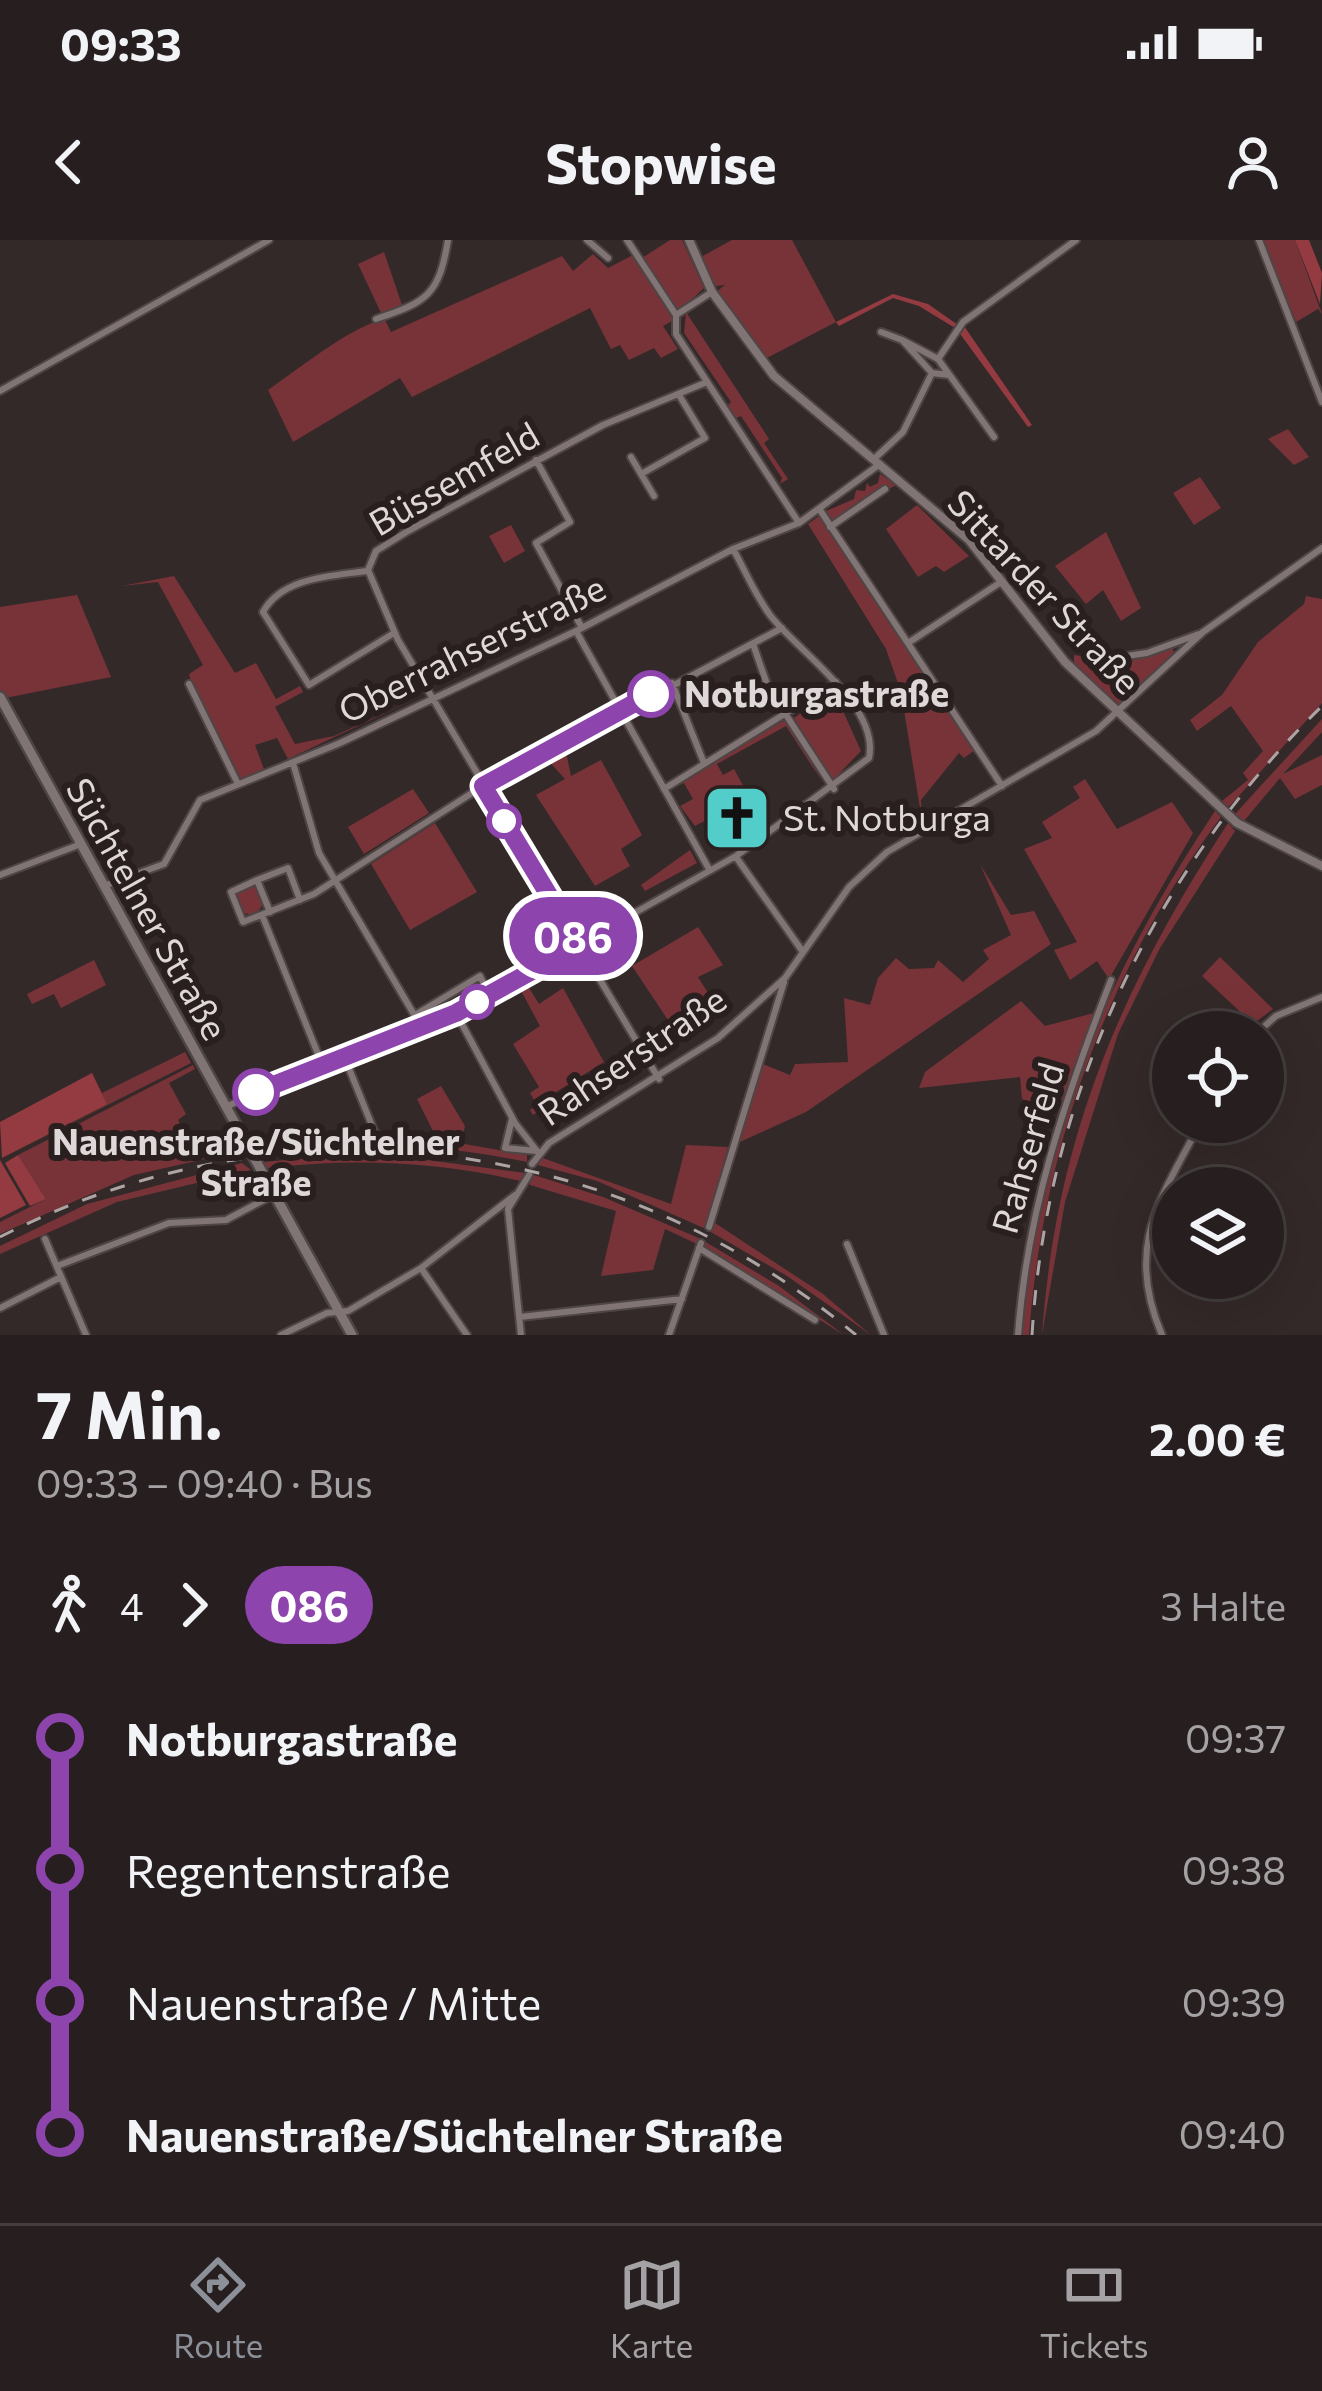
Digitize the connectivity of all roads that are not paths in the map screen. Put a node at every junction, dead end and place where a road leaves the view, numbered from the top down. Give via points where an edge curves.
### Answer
1 (269, 240) edge
2 (448, 240) edge
3 (587, 240) edge
4 (627, 240) edge
5 (689, 240) edge
6 (1076, 240) edge
7 (1259, 240) edge
8 (608, 258) dead end
9 (712, 292) junction
10 (676, 315) junction
11 (376, 319) dead end
12 (881, 332) dead end
13 (902, 340) junction
14 (938, 359) junction
15 (932, 373) junction
16 (949, 375) junction
17 (707, 382) junction
18 (0, 392) edge
19 (679, 395) junction
20 (1322, 402) edge
21 (994, 437) dead end
22 (631, 457) dead end
23 (536, 460) junction
24 (877, 461) junction
25 (641, 474) junction
26 (885, 489) dead end
27 (654, 496) dead end
28 (820, 511) junction
29 (799, 523) junction
30 (830, 527) junction
31 (1322, 548) edge
32 (733, 549) junction
33 (368, 571) junction
34 (1001, 582) junction
35 (782, 628) junction
36 (579, 630) junction
37 (1203, 632) junction
38 (394, 634) junction
39 (753, 644) junction
40 (907, 644) junction
41 (1093, 661) dead end
42 (836, 682) junction
43 (672, 683) junction
44 (189, 684) dead end
45 (0, 697) edge
46 (432, 698) junction
47 (620, 711) junction
48 (1118, 714) junction
49 (788, 717) junction
50 (293, 763) junction
51 (704, 763) junction
52 (238, 784) junction
53 (483, 786) junction
54 (1002, 786) junction
55 (664, 789) junction
56 (834, 789) junction
57 (81, 844) junction
58 (736, 856) junction
59 (1322, 866) edge
60 (709, 869) junction
61 (0, 875) edge
62 (336, 879) junction
63 (257, 880) junction
64 (104, 886) junction
65 (300, 900) junction
66 (266, 913) junction
67 (579, 945) junction
68 (803, 952) junction
69 (784, 978) junction
70 (1111, 980) dead end
71 (489, 995) junction
72 (1322, 998) edge
73 (456, 1013) junction
74 (1284, 1013) edge
75 (415, 1015) junction
76 (422, 1028) junction
77 (344, 1056) junction
78 (322, 1064) junction
79 (659, 1079) junction
80 (226, 1107) junction
81 (512, 1118) junction
82 (375, 1132) dead end
83 (1192, 1143) edge
84 (537, 1151) junction
85 (532, 1164) dead end
86 (529, 1175) dead end
87 (274, 1195) junction
88 (515, 1196) junction
89 (710, 1227) dead end
90 (45, 1238) dead end
91 (847, 1244) dead end
92 (56, 1266) junction
93 (421, 1268) junction
94 (61, 1276) junction
95 (682, 1299) junction
96 (0, 1308) edge
97 (338, 1313) junction
98 (520, 1317) junction
99 (815, 1320) dead end
100 (86, 1335) edge
101 (281, 1335) edge
102 (352, 1335) edge
103 (467, 1335) edge
104 (520, 1335) edge
105 (669, 1335) edge
106 (884, 1335) edge
107 (1018, 1335) edge
108 (1162, 1335) edge

1 - 18 street
2 - 11 street via 441,282 420,302
3 - 8 street
4 - 10 street
5 - 9 street, Sittarder Straße
6 - 14 street via 963,322
7 - 20 street
9 - 10 street
9 - 24 street, Sittarder Straße via 758,360
10 - 17 street via 676,334
12 - 13 street
13 - 14 street
13 - 15 street
14 - 16 street
15 - 16 street
15 - 24 street, Oberrahserstraße via 903,432
16 - 21 street
17 - 19 street, Büssemfeld
17 - 29 street
19 - 23 street, Büssemfeld
19 - 25 street via 704,438
22 - 25 street
23 - 33 street, Büssemfeld via 383,545
23 - 36 street via 570,522 536,543
24 - 28 street, Oberrahserstraße
24 - 34 street, Sittarder Straße via 969,540
25 - 27 street
26 - 30 street
28 - 29 street, Oberrahserstraße
28 - 30 street
29 - 32 street, Oberrahserstraße
30 - 40 street
31 - 37 street, Rahserstraße
32 - 35 street
32 - 36 street, Oberrahserstraße
33 - 38 street, Büssemfeld
33 - 38 street via 304,581 263,612 309,685
34 - 40 street
34 - 48 street, Sittarder Straße
35 - 39 street
35 - 42 street
36 - 46 street, Oberrahserstraße
36 - 47 street
37 - 41 street, Rahserstraße via 1147,653
37 - 48 street, Rahserstraße
38 - 46 street, Büssemfeld
39 - 43 street
39 - 49 street
40 - 54 street
42 - 49 street
42 - 56 street via 872,750
43 - 47 street
43 - 51 street
44 - 52 street
45 - 57 main road, Süchtelner Straße
46 - 50 street, Oberrahserstraße
46 - 53 street, Büssemfeld
47 - 53 street
47 - 55 street
48 - 54 street, Rahserstraße
48 - 59 street, Sittarder Straße via 1248,832
49 - 51 street
49 - 56 street
50 - 52 street, Oberrahserstraße
50 - 62 street via 319,854
51 - 55 street
52 - 64 street, Oberrahserstraße via 200,800 154,871
53 - 62 street
53 - 67 street, Büssemfeld
54 - 68 street, Rahserstraße via 887,852 849,886
55 - 60 street
56 - 58 street
57 - 61 street
57 - 64 main road, Süchtelner Straße
58 - 60 street
58 - 68 street
60 - 67 street
62 - 65 street
62 - 75 street
63 - 65 street via 287,868
63 - 66 street
63 - 66 street via 231,892 243,922
64 - 80 main road, Süchtelner Straße
65 - 66 street
66 - 78 street
67 - 71 street
67 - 79 street, Büssemfeld
68 - 69 street, Rahserstraße
69 - 79 street, Rahserstraße
69 - 89 street
70 - 107 street, Rahserfeld via 1041,1180
71 - 73 street
71 - 75 street via 480,976
72 - 74 street
73 - 76 street
73 - 81 street
75 - 76 street
76 - 77 street
77 - 78 street
77 - 82 street
78 - 80 street
79 - 84 street, Rahserstraße
80 - 87 main road, Süchtelner Straße
81 - 84 street
81 - 84 street via 505,1148
83 - 108 street via 1146,1240 1144,1279
84 - 85 street, Rahserstraße
86 - 88 street, Rahserstraße
87 - 92 street via 226,1220 169,1223
87 - 97 main road, Süchtelner Straße
88 - 93 street
88 - 98 street via 508,1209
90 - 92 street
91 - 106 street
92 - 94 street
93 - 97 street
93 - 103 street
94 - 96 street
94 - 100 street
95 - 98 street
95 - 99 street via 700,1245
95 - 105 street
97 - 101 street
97 - 102 main road, Süchtelner Straße
98 - 104 street

